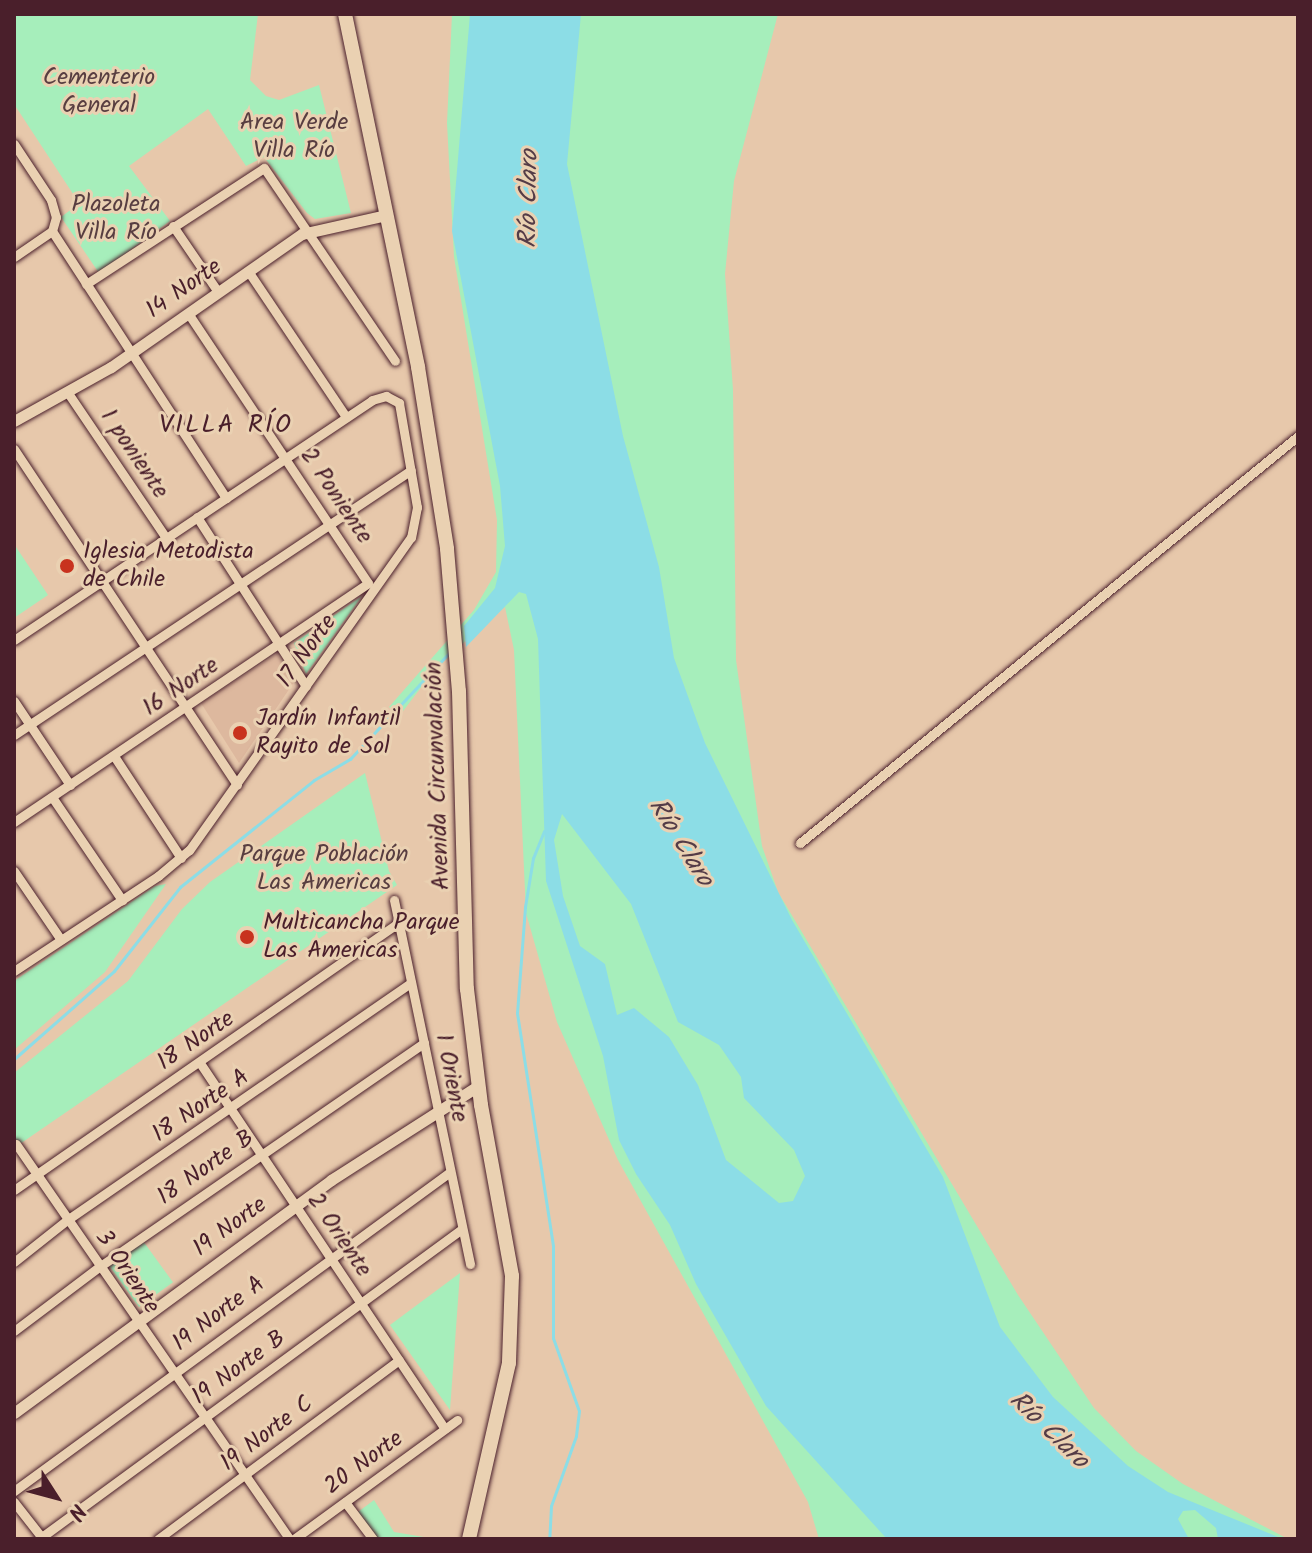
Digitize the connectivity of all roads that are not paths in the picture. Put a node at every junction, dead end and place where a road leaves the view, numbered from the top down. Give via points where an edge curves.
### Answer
1 (345, 14) edge
2 (14, 144) edge
3 (386, 215) junction
4 (173, 226) junction
5 (308, 230) junction
6 (52, 231) junction
7 (15, 256) edge
8 (248, 271) junction
9 (86, 284) junction
10 (218, 292) junction
11 (188, 313) junction
12 (131, 353) junction
13 (395, 361) dead end
14 (68, 393) junction
15 (346, 417) junction
16 (14, 421) edge
17 (1298, 436) edge
18 (14, 449) edge
19 (286, 457) junction
20 (411, 470) junction
21 (226, 498) junction
22 (197, 517) junction
23 (331, 524) junction
24 (166, 538) junction
25 (101, 582) junction
26 (368, 583) joint
27 (241, 584) junction
28 (14, 640) edge
29 (281, 644) junction
30 (145, 648) junction
31 (306, 686) junction
32 (14, 701) edge
33 (185, 708) junction
34 (30, 725) junction
35 (14, 735) edge
36 (114, 756) junction
37 (70, 785) junction
38 (237, 785) junction
39 (52, 797) junction
40 (14, 822) edge
41 (800, 843) dead end
42 (181, 858) junction
43 (14, 871) edge
44 (122, 900) junction
45 (394, 900) dead end
46 (398, 923) junction
47 (61, 940) junction
48 (14, 971) edge
49 (411, 983) junction
50 (424, 1043) junction
51 (200, 1063) junction
52 (478, 1086) junction
53 (436, 1109) junction
54 (232, 1110) junction
55 (16, 1144) edge
56 (261, 1154) junction
57 (450, 1172) junction
58 (36, 1173) junction
59 (14, 1190) edge
60 (295, 1206) junction
61 (67, 1220) junction
62 (462, 1229) junction
63 (330, 1257) junction
64 (14, 1262) edge
65 (470, 1264) dead end
66 (99, 1267) junction
67 (361, 1304) junction
68 (137, 1323) junction
69 (14, 1331) edge
70 (399, 1360) junction
71 (172, 1374) junction
72 (14, 1413) edge
73 (202, 1420) junction
74 (457, 1420) dead end
75 (445, 1429) junction
76 (243, 1477) junction
77 (14, 1491) edge
78 (14, 1502) edge
79 (345, 1502) junction
80 (41, 1538) edge
81 (158, 1539) edge
82 (292, 1539) edge
83 (373, 1539) edge
84 (469, 1539) edge

1 - 3 main road, Avenida Circunvalación
2 - 6 street via 51,200 56,217
3 - 5 street, 14 Norte
3 - 52 main road, Avenida Circunvalación via 429,426 453,611 465,950
4 - 5 street via 264,168
4 - 9 street
4 - 10 street
5 - 8 street, 14 Norte
5 - 13 street
6 - 7 street
6 - 9 street
8 - 10 street, 14 Norte
8 - 15 street
9 - 12 street
10 - 11 street, 14 Norte
11 - 12 street, 14 Norte
11 - 19 street, 2 Poniente
12 - 14 street, 14 Norte
12 - 21 street
14 - 16 street, 14 Norte
14 - 24 street, 1 poniente
15 - 19 street
15 - 20 street, 17 Norte via 376,397 391,398 401,408
17 - 41 street
18 - 25 street
19 - 21 street
19 - 23 street, 2 Poniente
20 - 23 street
20 - 31 street, 17 Norte via 418,514 411,537
21 - 22 street
22 - 24 street
22 - 27 street
23 - 26 street, 2 Poniente
23 - 27 street
24 - 25 street
25 - 28 street
25 - 30 street
26 - 29 street, 16 Norte
27 - 29 street
27 - 30 street
29 - 31 street
29 - 33 street, 16 Norte
30 - 33 street
30 - 34 street
31 - 38 street, 17 Norte
32 - 34 street
33 - 36 street, 16 Norte
33 - 38 street
34 - 35 street
34 - 37 street
36 - 37 street, 16 Norte
36 - 42 street
37 - 39 street, 16 Norte
38 - 42 street, 17 Norte
39 - 40 street, 16 Norte
39 - 44 street
42 - 44 street, 17 Norte
43 - 47 street
44 - 47 street, 17 Norte
45 - 46 street, 1 Oriente
46 - 49 street, 1 Oriente
46 - 51 street, 18 Norte
47 - 48 street, 17 Norte
49 - 50 street, 1 Oriente
49 - 54 street, 18 Norte A
50 - 53 street, 1 Oriente
50 - 56 street, 18 Norte B
51 - 54 street, 2 Oriente
51 - 58 street, 18 Norte
52 - 53 street, 19 Norte
52 - 84 main road, Avenida Circunvalación via 510,1261 513,1324
53 - 57 street, 1 Oriente
53 - 60 street, 19 Norte
54 - 56 street, 2 Oriente
54 - 61 street, 18 Norte A
55 - 58 street, 3 Oriente
56 - 60 street, 2 Oriente
56 - 66 street, 18 Norte B
57 - 62 street, 1 Oriente
57 - 63 street, 19 Norte A
58 - 59 street, 18 Norte
58 - 61 street, 3 Oriente
60 - 63 street, 2 Oriente
60 - 68 street, 19 Norte
61 - 64 street, 18 Norte A
61 - 66 street, 3 Oriente
62 - 65 street, 1 Oriente
62 - 67 street, 19 Norte B
63 - 67 street, 2 Oriente
63 - 71 street, 19 Norte A
66 - 68 street, 3 Oriente
66 - 69 street, 18 Norte B
67 - 70 street, 2 Oriente
67 - 73 street, 19 Norte B
68 - 71 street, 3 Oriente
68 - 72 street, 19 Norte
70 - 75 street, 2 Oriente
70 - 76 street, 19 Norte C
71 - 73 street, 3 Oriente
71 - 77 street, 19 Norte A
73 - 76 street, 3 Oriente
73 - 80 street, 19 Norte B
74 - 75 street, 20 Norte
75 - 79 street, 20 Norte
76 - 81 street, 19 Norte C
76 - 82 street, 3 Oriente
78 - 80 street
79 - 82 street, 20 Norte
79 - 83 street

